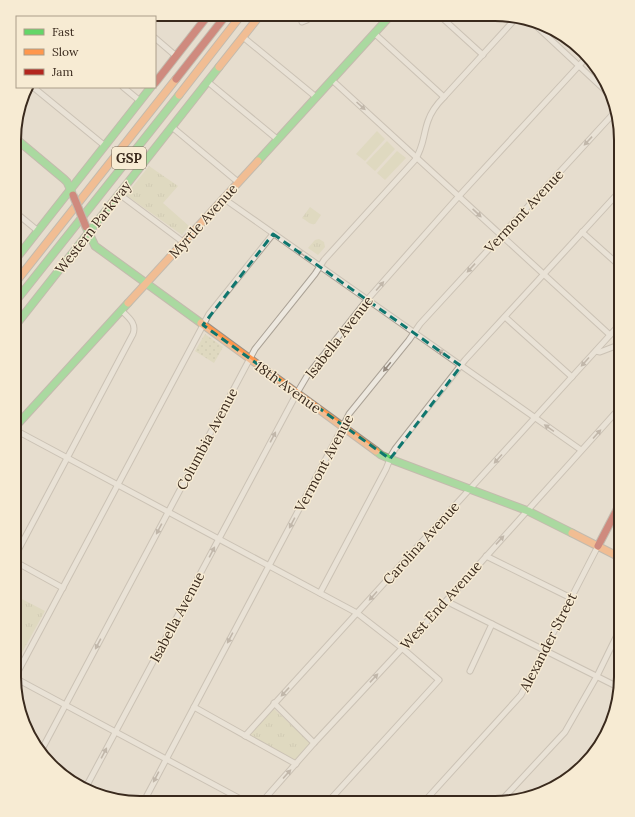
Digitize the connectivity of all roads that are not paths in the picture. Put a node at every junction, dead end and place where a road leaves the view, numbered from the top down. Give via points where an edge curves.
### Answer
1 (204, 21) edge
2 (221, 21) edge
3 (236, 21) edge
4 (256, 21) edge
5 (386, 21) edge
6 (445, 21) edge
7 (512, 22) edge
8 (540, 30) edge
9 (374, 33) junction
10 (243, 37) junction
11 (156, 39) edge
12 (482, 55) junction
13 (176, 56) junction
14 (583, 61) edge
15 (579, 66) junction
16 (332, 80) junction
17 (156, 81) edge
18 (208, 82) junction
19 (601, 87) edge
20 (34, 88) edge
21 (124, 88) edge
22 (151, 88) edge
23 (316, 97) junction
24 (444, 97) junction
25 (140, 101) junction
26 (611, 116) edge
27 (172, 127) junction
28 (278, 139) junction
29 (21, 143) edge
30 (105, 146) junction
31 (417, 158) junction
32 (238, 182) junction
33 (71, 192) junction
34 (119, 194) junction
35 (459, 196) junction
36 (223, 198) junction
37 (614, 198) edge
38 (21, 217) edge
39 (87, 230) junction
40 (38, 231) junction
41 (582, 232) junction
42 (273, 234) junction
43 (501, 235) junction
44 (183, 242) junction
45 (21, 252) edge
46 (614, 261) edge
47 (320, 266) junction
48 (544, 274) junction
49 (21, 275) edge
50 (146, 283) junction
51 (21, 294) edge
52 (367, 300) junction
53 (121, 310) junction
54 (505, 317) junction
55 (21, 318) edge
56 (203, 325) junction
57 (614, 331) edge
58 (414, 333) junction
59 (610, 336) junction
60 (614, 347) edge
61 (596, 351) junction
62 (250, 359) junction
63 (461, 366) junction
64 (572, 377) junction
65 (297, 393) junction
66 (614, 414) edge
67 (535, 418) junction
68 (21, 419) edge
69 (343, 427) junction
70 (21, 433) edge
71 (581, 450) junction
72 (68, 457) junction
73 (390, 459) junction
74 (118, 485) junction
75 (470, 489) junction
76 (528, 511) junction
77 (168, 512) junction
78 (614, 515) edge
79 (219, 539) junction
80 (21, 545) edge
81 (598, 546) junction
82 (614, 554) edge
83 (486, 556) junction
84 (21, 565) edge
85 (269, 566) junction
86 (63, 588) junction
87 (320, 593) junction
88 (571, 598) junction
89 (446, 600) junction
90 (357, 613) junction
91 (492, 624) junction
92 (614, 641) edge
93 (402, 648) junction
94 (544, 650) junction
95 (21, 665) edge
96 (470, 671) dead end
97 (597, 676) junction
98 (21, 682) edge
99 (614, 685) edge
100 (274, 703) junction
101 (65, 705) junction
102 (194, 707) junction
103 (116, 732) junction
104 (245, 736) junction
105 (314, 743) junction
106 (43, 746) edge
107 (166, 759) junction
108 (296, 764) junction
109 (88, 784) edge
110 (147, 796) edge
111 (235, 796) edge
112 (267, 796) edge
113 (334, 796) edge
114 (429, 796) edge
115 (506, 796) edge

1 - 13 main road
2 - 49 main road, GSP
3 - 51 main road, GSP
4 - 10 main road, Western Parkway
5 - 9 main road, Myrtle Avenue
6 - 12 street
7 - 12 street
8 - 15 street
9 - 16 main road, Myrtle Avenue
9 - 24 street
10 - 18 main road, Western Parkway
10 - 23 street
11 - 13 street
12 - 24 street
13 - 17 main road
14 - 15 street, Isabella Avenue
15 - 19 street
15 - 35 street, Isabella Avenue
16 - 23 main road, Myrtle Avenue
16 -> 31 street
18 - 27 main road, Western Parkway
18 - 28 street
20 - 30 street
21 - 25 street
22 - 25 main road
23 - 28 main road, Myrtle Avenue
24 - 31 street via 430,116
25 - 30 main road
26 -> 43 street, Vermont Avenue
27 - 32 street
27 - 34 main road, Western Parkway
28 - 32 main road, Myrtle Avenue
29 - 33 main road, 18th Avenue via 66,180
30 - 33 main road
31 - 35 street
31 - 47 street, Columbia Avenue
32 - 36 main road, Myrtle Avenue
33 - 39 main road, 18th Avenue, bridge
33 - 40 main road
34 - 39 main road, Western Parkway
34 - 44 street
35 -> 43 street
52 -> 35 street, Isabella Avenue
36 - 42 street
36 - 44 main road, Myrtle Avenue
37 - 41 street
38 - 40 street
39 - 50 main road, 18th Avenue via 96,246
39 - 55 main road, Western Parkway
40 - 45 main road
41 - 46 street
41 - 48 street
47 -> 42 street
42 - 56 street
43 - 48 street
43 -> 58 street, Vermont Avenue
44 - 50 main road, Myrtle Avenue
47 - 52 street
47 - 62 street, Columbia Avenue via 256,347
48 - 54 street
48 - 59 street
50 - 53 main road, Myrtle Avenue
50 - 56 main road, 18th Avenue
52 - 58 street
52 - 65 street, Isabella Avenue via 307,376
53 - 68 main road, Myrtle Avenue
53 - 72 street via 135,329
54 - 63 street
54 - 64 street
56 - 62 main road, 18th Avenue
56 - 74 street
57 - 59 street, Carolina Avenue
63 -> 58 street
58 -> 69 street, Vermont Avenue via 349,414
59 - 61 street, Carolina Avenue
60 - 61 street
61 -> 64 street, Carolina Avenue
62 - 65 main road, 18th Avenue
62 - 77 street, Columbia Avenue
63 - 67 street
63 - 73 street via 395,449
64 - 67 street, Carolina Avenue
65 - 69 main road, 18th Avenue
79 -> 65 street, Isabella Avenue
71 -> 66 street, West End Avenue
71 -> 67 street
67 -> 75 street, Carolina Avenue
69 - 73 main road, 18th Avenue
69 -> 85 street, Vermont Avenue
70 - 72 street
71 - 76 street, West End Avenue
72 - 74 street
72 - 80 street
73 - 75 main road, 18th Avenue
73 - 87 street
74 - 77 street
74 - 86 street
75 - 76 main road, 18th Avenue
75 -> 90 street, Carolina Avenue
76 - 81 main road, 18th Avenue
83 -> 76 street, West End Avenue
77 - 79 street
77 -> 101 street, Columbia Avenue
78 - 81 main road, Alexander Street
79 - 85 street
103 -> 79 street, Isabella Avenue
81 - 82 main road, 18th Avenue
81 - 88 street, Alexander Street
83 - 88 street
83 - 89 street, West End Avenue
84 - 86 street
85 - 87 street
85 -> 102 street, Vermont Avenue
86 - 95 street
87 - 90 street
88 - 94 street, Alexander Street
89 - 91 street
89 - 93 street, West End Avenue
90 - 93 street
90 -> 100 street, Carolina Avenue
91 - 94 street
91 - 96 street
92 - 97 street
105 -> 93 street, West End Avenue
93 - 113 street via 439,680
94 - 97 street
94 - 114 street, Alexander Street via 521,695
97 - 99 street
97 - 115 street via 565,732
98 - 101 street
100 - 104 street, Carolina Avenue
100 - 105 street
101 - 103 street
101 - 106 street, Columbia Avenue
102 - 104 street
102 - 107 street, Vermont Avenue
103 - 107 street
109 -> 103 street, Isabella Avenue
104 - 108 street
105 - 108 street, West End Avenue
107 -> 110 street, Vermont Avenue
107 - 111 street
112 -> 108 street, West End Avenue

